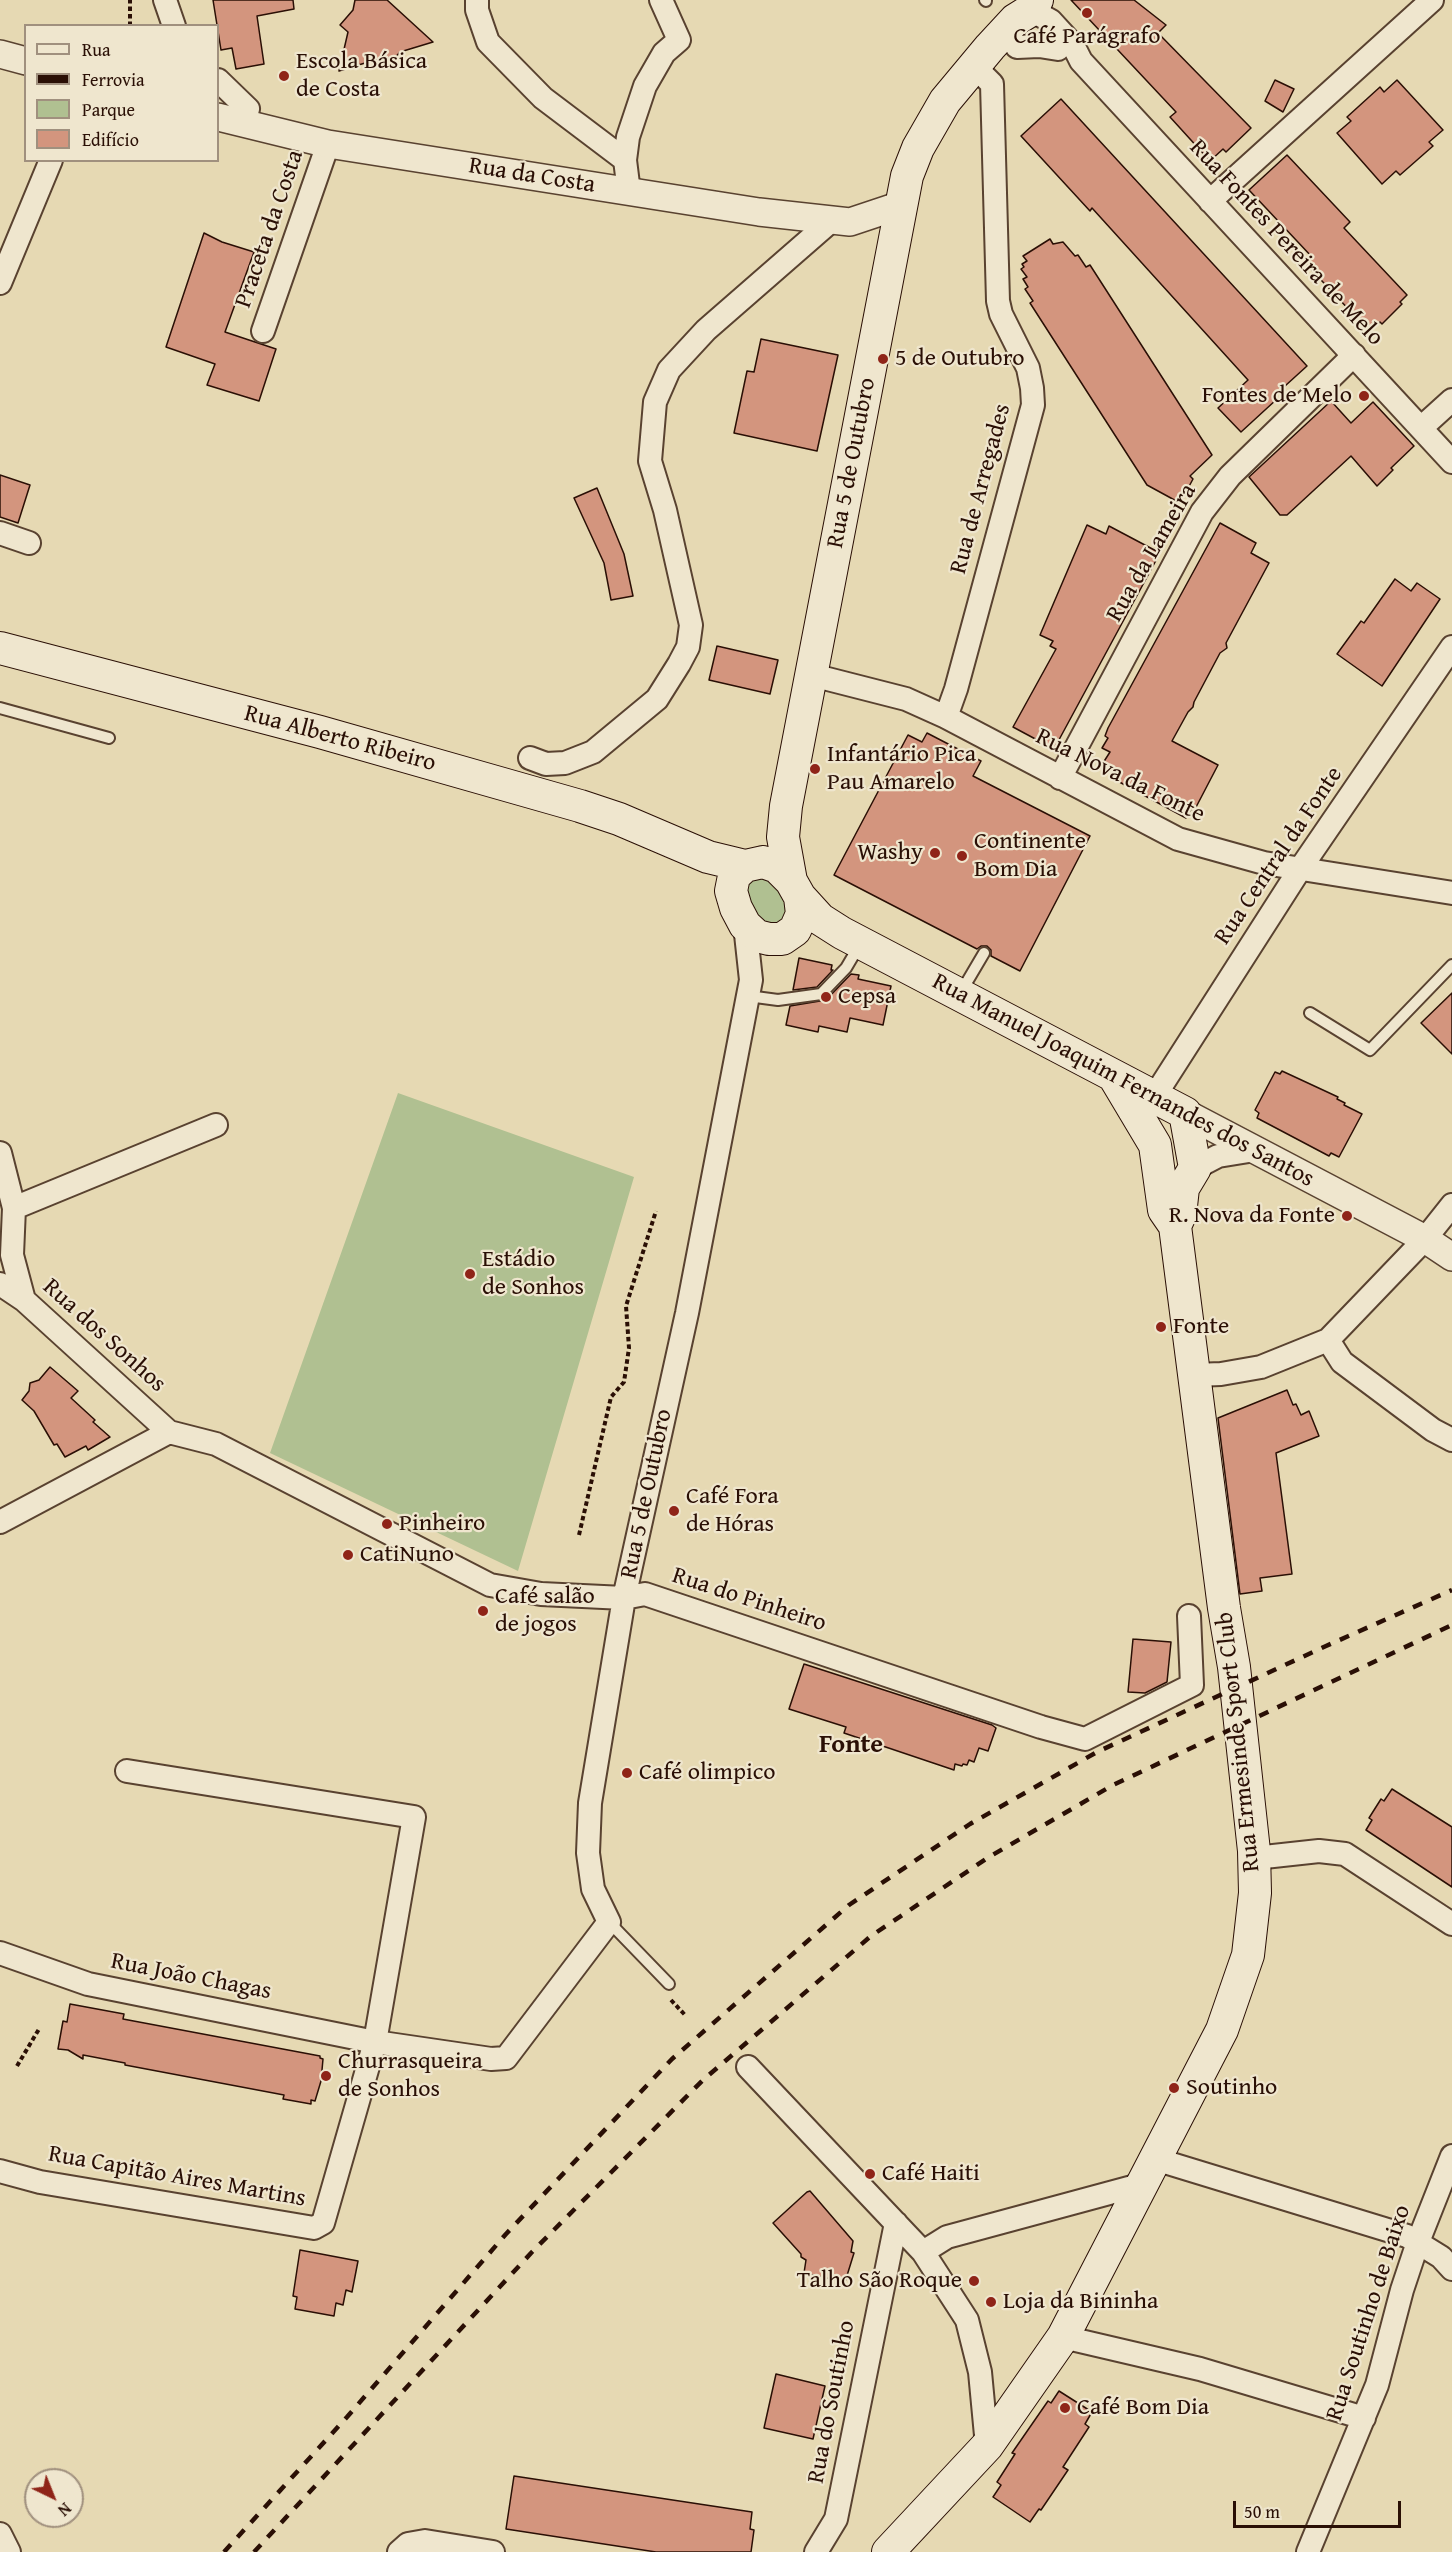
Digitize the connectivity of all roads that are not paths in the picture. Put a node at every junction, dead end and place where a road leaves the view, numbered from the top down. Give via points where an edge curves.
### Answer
1 (165, 0) edge
2 (477, 0) edge
3 (662, 0) edge
4 (1432, 0) edge
5 (1031, 3) edge
6 (173, 24) edge
7 (1017, 47) junction
8 (1058, 49) junction
9 (0, 54) edge
10 (24, 60) edge
11 (1081, 61) junction
12 (975, 68) junction
13 (219, 81) edge
14 (219, 117) edge
15 (244, 124) junction
16 (328, 144) junction
17 (625, 160) junction
18 (50, 162) edge
19 (629, 192) junction
20 (1210, 201) junction
21 (901, 205) junction
22 (841, 222) junction
23 (893, 244) junction
24 (0, 283) edge
25 (263, 331) dead end
26 (1354, 355) junction
27 (1452, 400) edge
28 (1422, 428) junction
29 (1452, 462) edge
30 (0, 533) edge
31 (29, 543) dead end
32 (1452, 647) edge
33 (0, 648) edge
34 (812, 675) junction
35 (0, 708) edge
36 (946, 717) junction
37 (109, 738) dead end
38 (530, 758) dead end
39 (1060, 778) junction
40 (786, 806) junction
41 (675, 844) junction
42 (749, 864) junction
43 (1300, 869) junction
44 (795, 889) junction
45 (1452, 892) edge
46 (741, 917) junction
47 (789, 934) junction
48 (851, 938) junction
49 (984, 952) dead end
50 (1452, 965) edge
51 (750, 988) junction
52 (959, 995) junction
53 (1310, 1013) dead end
54 (1115, 1078) junction
55 (1154, 1097) junction
56 (1185, 1113) junction
57 (216, 1125) dead end
58 (1155, 1145) junction
59 (1255, 1150) junction
60 (0, 1154) edge
61 (1195, 1168) junction
62 (1452, 1205) edge
63 (14, 1208) junction
64 (1175, 1226) junction
65 (1425, 1239) junction
66 (1452, 1257) edge
67 (0, 1284) edge
68 (24, 1300) junction
69 (1328, 1340) junction
70 (1195, 1375) junction
71 (169, 1432) junction
72 (1452, 1440) edge
73 (0, 1522) edge
74 (624, 1598) junction
75 (1189, 1616) dead end
76 (127, 1771) dead end
77 (1255, 1858) junction
78 (609, 1922) junction
79 (1452, 1924) edge
80 (0, 1953) edge
81 (669, 1984) dead end
82 (375, 2042) junction
83 (748, 2067) dead end
84 (1452, 2156) edge
85 (0, 2171) edge
86 (1149, 2172) junction
87 (896, 2223) junction
88 (1418, 2242) junction
89 (923, 2252) junction
90 (1452, 2269) edge
91 (1063, 2337) junction
92 (1365, 2418) junction
93 (987, 2446) junction
94 (0, 2534) edge
95 (403, 2548) edge
96 (9, 2552) edge
97 (493, 2552) edge
98 (816, 2552) edge
99 (888, 2552) edge
100 (1308, 2552) edge

1 - 6 street
2 - 17 street via 488,42 543,98
3 - 17 street via 679,40 664,53 645,86 628,137
4 - 20 street
5 - 7 main road via 1032,21
5 - 8 street, Rua Fontes Pereira de Melo via 1037,26
5 - 11 street, Rua Fontes Pereira de Melo via 1073,45
5 - 12 main road, Rua 5 de Outubro
7 - 8 street, Rua Fontes Pereira de Melo
7 - 12 main road, Rua 5 de Outubro
8 - 11 street, Rua Fontes Pereira de Melo
9 - 10 street
11 - 20 street, Rua Fontes Pereira de Melo
12 - 21 main road, Rua 5 de Outubro via 945,100 927,132 907,176
12 - 36 street, Rua de Arregades via 992,84 998,301 1028,369 1033,405
13 - 15 street via 248,109
14 - 15 street, Rua da Costa
15 - 16 street, Rua da Costa
16 - 19 street, Rua da Costa
16 - 25 street, Praceta da Costa
17 - 19 street
18 - 24 street
19 - 22 street, Rua da Costa
20 - 26 street, Rua Fontes Pereira de Melo
21 - 22 street, Rua da Costa
21 - 23 main road, Rua 5 de Outubro
22 - 23 street, Rua da Costa
22 - 38 street via 706,330 669,370 655,402 650,461 692,625 680,664 657,699 593,752 565,763 546,764
23 - 34 main road, Rua 5 de Outubro
26 - 28 street, Rua Fontes Pereira de Melo
26 - 39 street, Rua da Lameira via 1230,476 1202,512
27 - 28 street
28 - 29 street, Rua Fontes Pereira de Melo
30 - 31 street
32 - 43 street, Rua Central da Fonte
33 - 41 main road, Rua Alberto Ribeiro via 320,732 580,806
34 - 36 street, Rua Nova da Fonte via 906,699
34 - 40 main road, Rua 5 de Outubro
35 - 37 lane
36 - 39 street, Rua Nova da Fonte
39 - 43 street, Rua Nova da Fonte via 1178,839
40 - 42 main road, Rua 5 de Outubro via 768,845
40 - 44 main road, Rua 5 de Outubro via 783,845
41 - 42 main road, Rua Alberto Ribeiro via 708,857
41 - 46 main road, Rua Alberto Ribeiro via 714,878
42 - 44 main road via 763,862 777,867
42 - 46 main road via 734,876 730,891
43 - 45 street, Rua Nova da Fonte
43 - 55 street, Rua Central da Fonte
44 - 47 main road via 802,914
44 - 48 main road, Rua Manuel Joaquim Fernandes dos Santos via 820,919
46 - 47 main road via 757,936 769,939
46 - 51 street, Rua 5 de Outubro
47 - 48 main road via 819,928
47 - 51 street, Rua 5 de Outubro via 764,955
48 - 51 lane via 846,968 821,993 778,1000
48 - 52 main road, Rua Manuel Joaquim Fernandes dos Santos
49 - 52 lane
50 - 53 lane via 1370,1050
51 - 74 street, Rua 5 de Outubro via 687,1313
52 - 54 main road, Rua Manuel Joaquim Fernandes dos Santos
54 - 55 main road, Rua Manuel Joaquim Fernandes dos Santos
54 - 58 main road, Rua Ermesinde Sport Club
55 - 56 main road, Rua Manuel Joaquim Fernandes dos Santos
56 - 58 main road
56 - 59 street, Rua Manuel Joaquim Fernandes dos Santos
56 - 61 main road
57 - 63 street
58 - 64 main road, Rua Ermesinde Sport Club via 1164,1210
59 - 61 street via 1218,1156
59 - 65 street, Rua Manuel Joaquim Fernandes dos Santos
60 - 63 street
61 - 64 main road, Rua Ermesinde Sport Club via 1183,1188
62 - 65 street
63 - 68 street via 12,1255
64 - 70 main road, Rua Ermesinde Sport Club
65 - 66 street, Rua Manuel Joaquim Fernandes dos Santos
65 - 69 street
67 - 68 street, Rua dos Sonhos
68 - 71 street, Rua dos Sonhos
69 - 70 street via 1261,1367
69 - 72 street via 1342,1362
70 - 77 main road, Rua Ermesinde Sport Club
71 - 73 street
71 - 74 street, Rua do Pinheiro via 216,1444 490,1585 541,1594
74 - 75 street, Rua do Pinheiro via 645,1594 1085,1739 1192,1685
74 - 78 street, Rua 5 de Outubro via 590,1803 588,1853 593,1889
76 - 82 street, Rua Capitão Aires Martins via 414,1817
77 - 79 street via 1320,1851 1346,1854
77 - 86 main road, Rua Ermesinde Sport Club via 1248,1955 1222,2030
78 - 81 lane, Rua 5 de Outubro
78 - 82 street via 506,2058
80 - 82 street, Rua João Chagas via 88,1984
82 - 85 street, Rua Capitão Aires Martins via 323,2223 314,2228 40,2182
83 - 87 street
84 - 88 street, Rua Soutinho de Baixo
86 - 88 street via 1407,2236
86 - 89 street via 947,2237
86 - 91 main road, Rua Ermesinde Sport Club
87 - 89 street
87 - 98 street, Rua do Soutinho via 836,2519
88 - 90 street
88 - 92 street, Rua Soutinho de Baixo
89 - 93 street via 967,2320 980,2372
91 - 92 street via 1200,2369
91 - 93 main road, Rua Ermesinde Sport Club
92 - 100 street, Rua Soutinho de Baixo
93 - 99 main road
94 - 96 street
95 - 97 street via 425,2541

